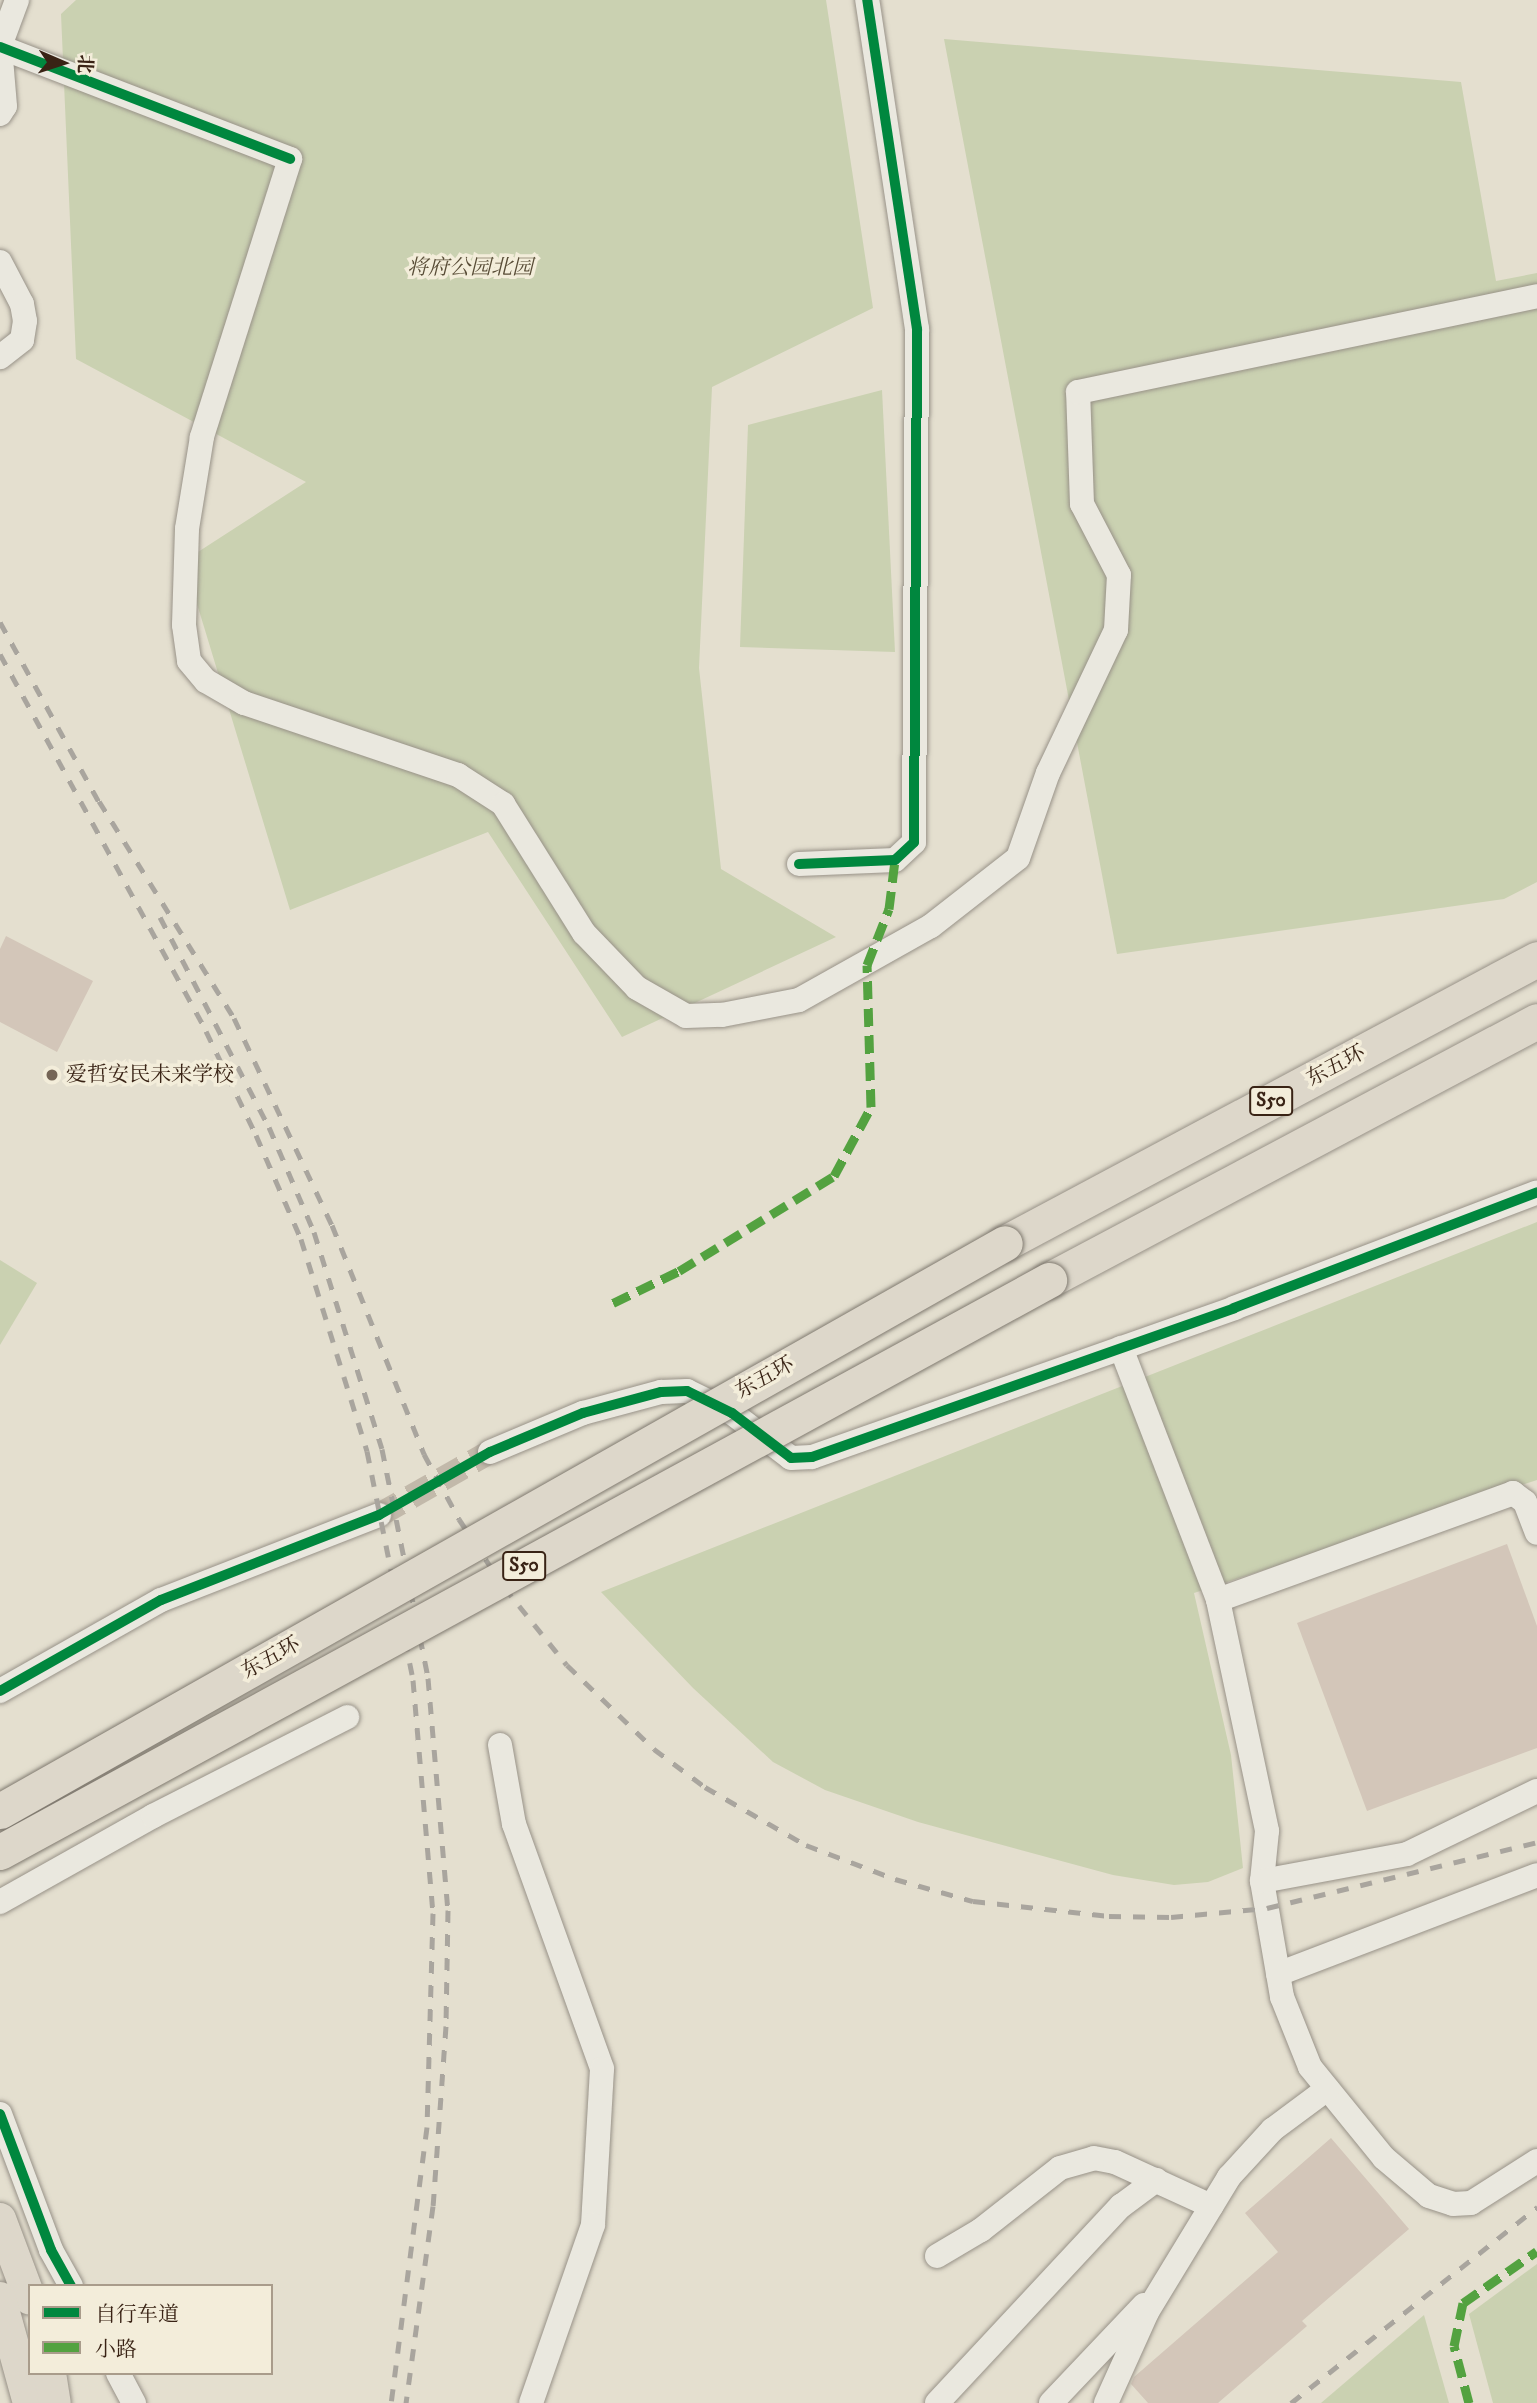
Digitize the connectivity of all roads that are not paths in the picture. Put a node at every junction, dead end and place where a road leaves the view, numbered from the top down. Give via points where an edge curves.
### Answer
1 (17, 0) edge
2 (867, 0) edge
3 (0, 47) edge
4 (0, 114) edge
5 (0, 262) edge
6 (1537, 296) edge
7 (0, 357) edge
8 (799, 864) dead end
9 (1537, 959) edge
10 (1537, 1021) edge
11 (1537, 1192) edge
12 (1121, 1348) junction
13 (490, 1452) tunnel mouth
14 (379, 1515) tunnel mouth
15 (1537, 1533) edge
16 (1218, 1600) junction
17 (0, 1691) edge
18 (347, 1717) dead end
19 (500, 1745) dead end
20 (1537, 1791) edge
21 (0, 1811) edge
22 (0, 1852) edge
23 (1537, 1875) edge
24 (1262, 1881) junction
25 (0, 1902) edge
26 (1278, 1974) junction
27 (1326, 2090) junction
28 (0, 2114) edge
29 (1537, 2161) edge
30 (1156, 2180) junction
31 (1211, 2206) junction
32 (0, 2219) edge
33 (937, 2256) dead end
34 (70, 2284) edge
35 (1163, 2285) junction
36 (28, 2295) edge
37 (0, 2298) edge
38 (50, 2375) edge
39 (119, 2375) edge
40 (29, 2403) edge
41 (55, 2403) edge
42 (134, 2403) edge
43 (531, 2403) edge
44 (937, 2403) edge
45 (1051, 2403) edge
46 (1106, 2403) edge

1 - 3 street
2 - 8 street via 916,329 914,842 895,860
3 - 4 street via 5,106
3 - 6 street via 290,159 202,437 187,529 184,625 189,661 206,681 244,704 458,775 503,804 584,933 637,988 686,1016 722,1015 799,1000 931,926 1018,858 1048,773 1116,630 1119,575 1082,504 1078,392
5 - 7 street via 22,304 25,321 22,340
9 - 21 highway, 东五环 / S50, bridge via 1004,1243
10 - 22 highway, 东五环 / S50, bridge via 1049,1280
11 - 12 street
12 - 13 street via 812,1457 791,1458 732,1413 687,1391 662,1392 583,1413
12 - 16 street
14 - 17 street via 161,1600
15 - 16 street via 1525,1502 1513,1493
16 - 24 street via 1267,1831
18 - 25 street via 153,1816
19 - 43 street via 514,1824 602,2069 593,2225
20 - 24 street via 1406,1854
23 - 26 street
24 - 26 street
26 - 27 street via 1310,2067
27 - 29 street via 1384,2158 1429,2196 1453,2204 1471,2203
27 - 31 street via 1272,2130
28 - 34 street via 51,2250
30 - 31 street
30 - 33 street via 1115,2162 1079,2161 1039,2182 981,2230
30 - 44 street via 1121,2206
31 - 35 street
32 - 36 main road
35 - 45 street
35 - 46 street
37 - 40 main road
38 - 41 main road
39 - 42 street

